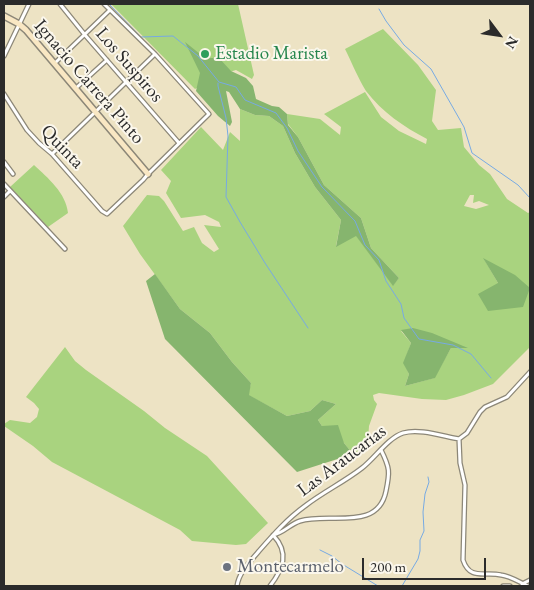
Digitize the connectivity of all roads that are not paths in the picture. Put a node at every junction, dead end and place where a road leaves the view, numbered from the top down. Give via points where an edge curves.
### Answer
1 (29, 4) edge
2 (60, 4) edge
3 (104, 4) edge
4 (110, 10) junction
5 (4, 16) edge
6 (19, 24) junction
7 (85, 34) junction
8 (155, 54) junction
9 (4, 56) edge
10 (107, 60) junction
11 (54, 64) junction
12 (127, 82) junction
13 (76, 89) junction
14 (4, 94) edge
15 (6, 98) junction
16 (4, 103) edge
17 (96, 112) junction
18 (179, 143) junction
19 (52, 154) junction
20 (4, 162) edge
21 (13, 174) dead end
22 (148, 174) junction
23 (4, 184) edge
24 (10, 191) junction
25 (4, 197) edge
26 (64, 250) dead end
27 (530, 372) edge
28 (459, 439) junction
29 (381, 450) junction
30 (273, 535) junction
31 (530, 580) edge
32 (522, 584) junction
33 (236, 586) edge
34 (270, 586) edge
35 (503, 586) edge
36 (510, 586) edge
37 (528, 586) edge

1 - 6 street
2 - 7 street, Los Suspiros
3 - 4 street
4 - 7 street
4 - 8 street
5 - 6 street, Ignacio Carrera Pinto
6 - 9 street
6 - 11 street, Ignacio Carrera Pinto
7 - 10 street, Los Suspiros
7 - 11 street
8 - 12 street
8 - 18 street via 209,114
10 - 12 street, Los Suspiros
10 - 13 street
11 - 13 street, Ignacio Carrera Pinto
12 - 17 street
12 - 18 street, Los Suspiros
13 - 17 street, Ignacio Carrera Pinto
14 - 15 street, Quinta
15 - 16 street
15 - 19 street, Quinta via 27,130
17 - 19 street
17 - 22 street, Ignacio Carrera Pinto
18 - 22 street
19 - 22 street, Quinta via 107,214
20 - 21 street
23 - 24 street
24 - 25 street
24 - 26 street
27 - 28 street via 507,397 485,407
28 - 29 street, Las Araucarias via 408,432 393,438
28 - 32 street via 465,485 465,566 472,573 499,574
29 - 30 street, Las Araucarias via 361,468 306,505
29 - 30 street via 390,474 386,494 377,510 354,518 299,521
30 - 33 street, Las Araucarias via 247,565
30 - 34 street via 279,541 283,555 281,570
31 - 32 street
32 - 37 street
35 - 36 street

